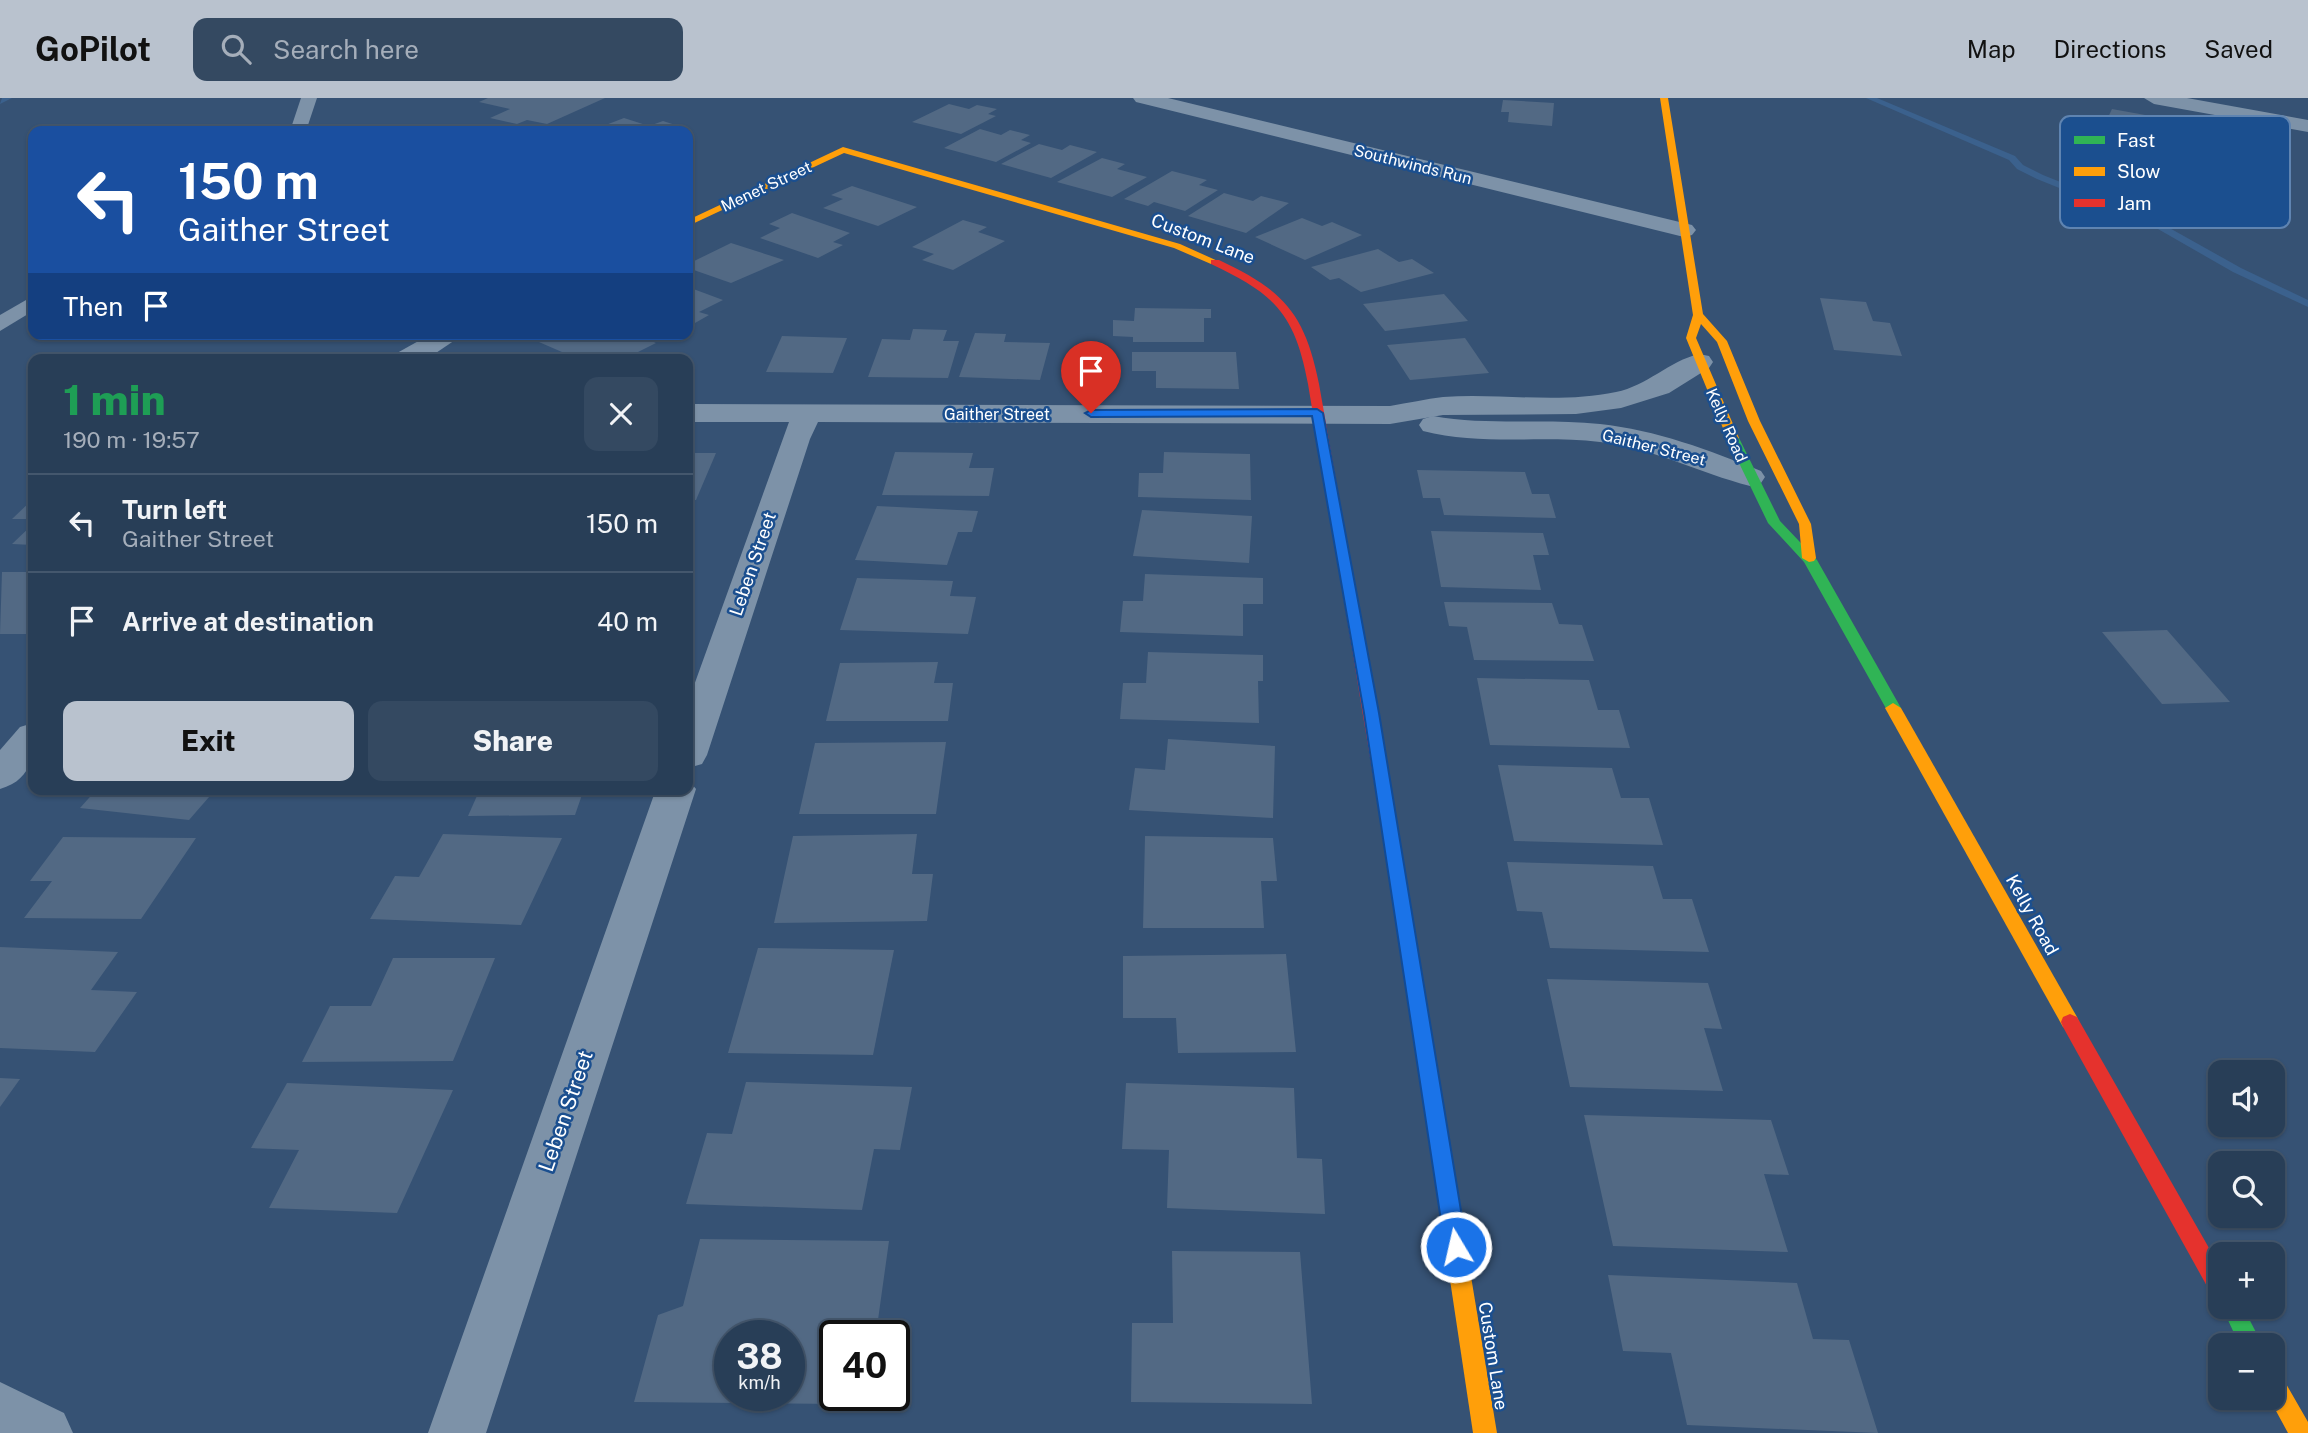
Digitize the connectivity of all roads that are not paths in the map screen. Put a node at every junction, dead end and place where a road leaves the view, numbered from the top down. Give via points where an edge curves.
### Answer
1 (309, 98) edge
2 (1143, 98) edge
3 (1664, 98) edge
4 (2154, 98) edge
5 (2253, 116) edge
6 (2290, 123) edge
7 (300, 126) edge
8 (2308, 126) edge
9 (843, 150) joint
10 (693, 221) edge
11 (1684, 230) junction
12 (28, 305) edge
13 (1698, 315) junction
14 (0, 325) edge
15 (440, 340) edge
16 (416, 354) edge
17 (1699, 362) junction
18 (693, 413) edge
19 (1317, 413) junction
20 (807, 415) junction
21 (1390, 415) junction
22 (1750, 477) junction
23 (1810, 560) junction
24 (693, 740) edge
25 (28, 742) edge
26 (0, 775) edge
27 (674, 795) edge
28 (2208, 1267) edge
29 (2285, 1404) edge
30 (0, 1410) edge
31 (44, 1433) edge
32 (457, 1433) edge
33 (1485, 1433) edge
34 (2301, 1433) edge

1 - 7 lane
2 - 11 street, Southwinds Run
3 - 11 street, Kelly Road
4 - 5 street
6 - 8 street
9 - 10 street, Menet Street
9 - 19 street, Custom Lane via 1177,246 1253,278 1293,314 1312,361
11 - 13 street, Kelly Road
12 - 14 lane
13 - 17 street, Kelly Road via 1691,338
13 - 23 street, Kelly Road via 1722,341 1754,421 1805,524
15 - 16 street
17 - 21 street, Gaither Street via 1659,387 1621,400 1443,406
17 - 22 street, Kelly Road
18 - 20 street, Gaither Street
19 - 20 street, Gaither Street
19 - 21 street, Gaither Street
19 - 33 street, Custom Lane via 1371,713
20 - 24 street, Leben Street
21 - 22 street, Gaither Street via 1447,428 1627,437 1688,453
22 - 23 street, Kelly Road via 1774,523
23 - 28 street, Kelly Road
25 - 26 street
27 - 32 street, Leben Street
29 - 34 street
30 - 31 street

